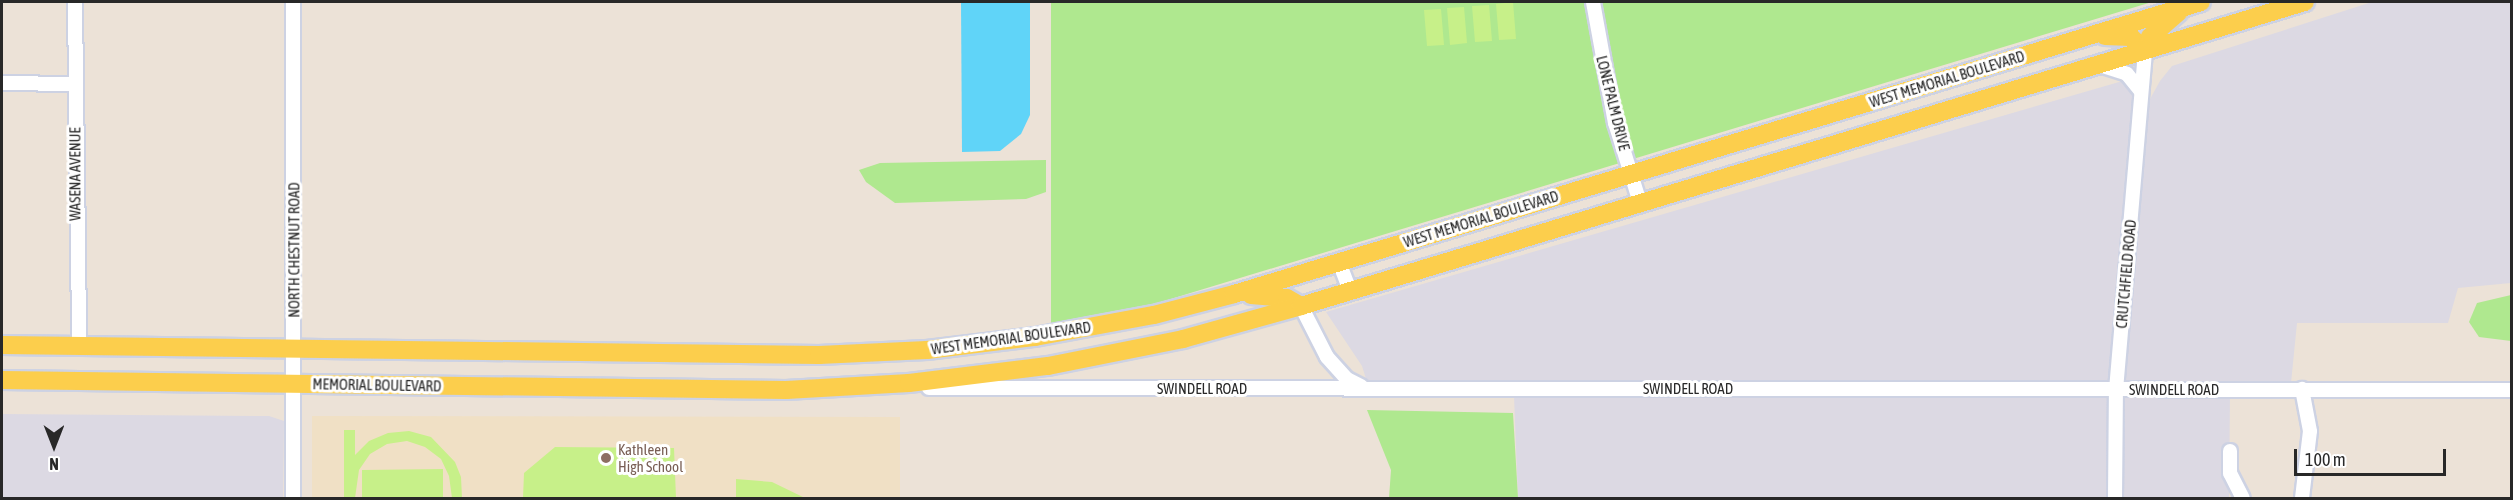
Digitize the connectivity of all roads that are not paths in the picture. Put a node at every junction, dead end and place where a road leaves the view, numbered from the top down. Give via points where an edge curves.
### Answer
1 (75, 2) edge
2 (292, 2) edge
3 (1593, 2) edge
4 (2305, 2) edge
5 (2194, 4) edge
6 (2098, 33) junction
7 (2145, 50) junction
8 (2098, 64) junction
9 (2, 83) edge
10 (74, 84) junction
11 (2141, 91) junction
12 (1632, 174) junction
13 (1640, 202) junction
14 (1339, 262) junction
15 (1350, 291) junction
16 (1234, 294) junction
17 (1301, 306) junction
18 (2, 345) edge
19 (79, 346) junction
20 (294, 350) junction
21 (1327, 357) junction
22 (2, 380) edge
23 (294, 385) junction
24 (864, 387) junction
25 (1315, 388) junction
26 (1366, 388) junction
27 (2302, 389) junction
28 (752, 390) joint
29 (2116, 390) junction
30 (2511, 390) edge
31 (2230, 451) dead end
32 (293, 498) edge
33 (2115, 498) edge
34 (2243, 498) edge
35 (2302, 498) edge

1 - 10 street, WASENA AVENUE
2 - 20 street, NORTH CHESTNUT ROAD
3 - 12 street, LONE PALM DRIVE via 1615,123
4 - 7 main road
5 - 6 main road, WEST MEMORIAL BOULEVARD
5 - 7 main road via 2150,36
6 - 7 main road via 2128,36
6 - 12 main road, WEST MEMORIAL BOULEVARD
7 - 8 main road, WEST MEMORIAL BOULEVARD
7 - 11 street, CRUTCHFIELD ROAD
8 - 11 street via 2127,74
8 - 13 main road, WEST MEMORIAL BOULEVARD
9 - 10 street
10 - 19 street, WASENA AVENUE
11 - 29 street, CRUTCHFIELD ROAD
12 - 13 street, LONE PALM DRIVE
12 - 14 main road, WEST MEMORIAL BOULEVARD
13 - 15 main road, WEST MEMORIAL BOULEVARD
14 - 15 street
14 - 16 main road, WEST MEMORIAL BOULEVARD
15 - 17 main road, WEST MEMORIAL BOULEVARD
16 - 17 main road via 1272,295
16 - 20 main road, WEST MEMORIAL BOULEVARD via 1126,321 995,342 873,353
17 - 21 street
17 - 24 main road, WEST MEMORIAL BOULEVARD via 1183,339 1083,360
18 - 19 main road
19 - 20 main road
20 - 23 street, NORTH CHESTNUT ROAD
21 - 25 street via 1328,376
21 - 26 street via 1347,379
22 - 23 main road, MEMORIAL BOULEVARD
23 - 28 main road, MEMORIAL BOULEVARD
23 - 32 street, NORTH CHESTNUT ROAD
24 - 25 street, SWINDELL ROAD
24 - 28 main road, WEST MEMORIAL BOULEVARD
25 - 26 street, SWINDELL ROAD
26 - 29 street, SWINDELL ROAD
27 - 29 street, SWINDELL ROAD
27 - 30 street, SWINDELL ROAD
27 - 35 street via 2310,431
29 - 33 street, CRUTCHFIELD ROAD
31 - 34 street via 2230,473

